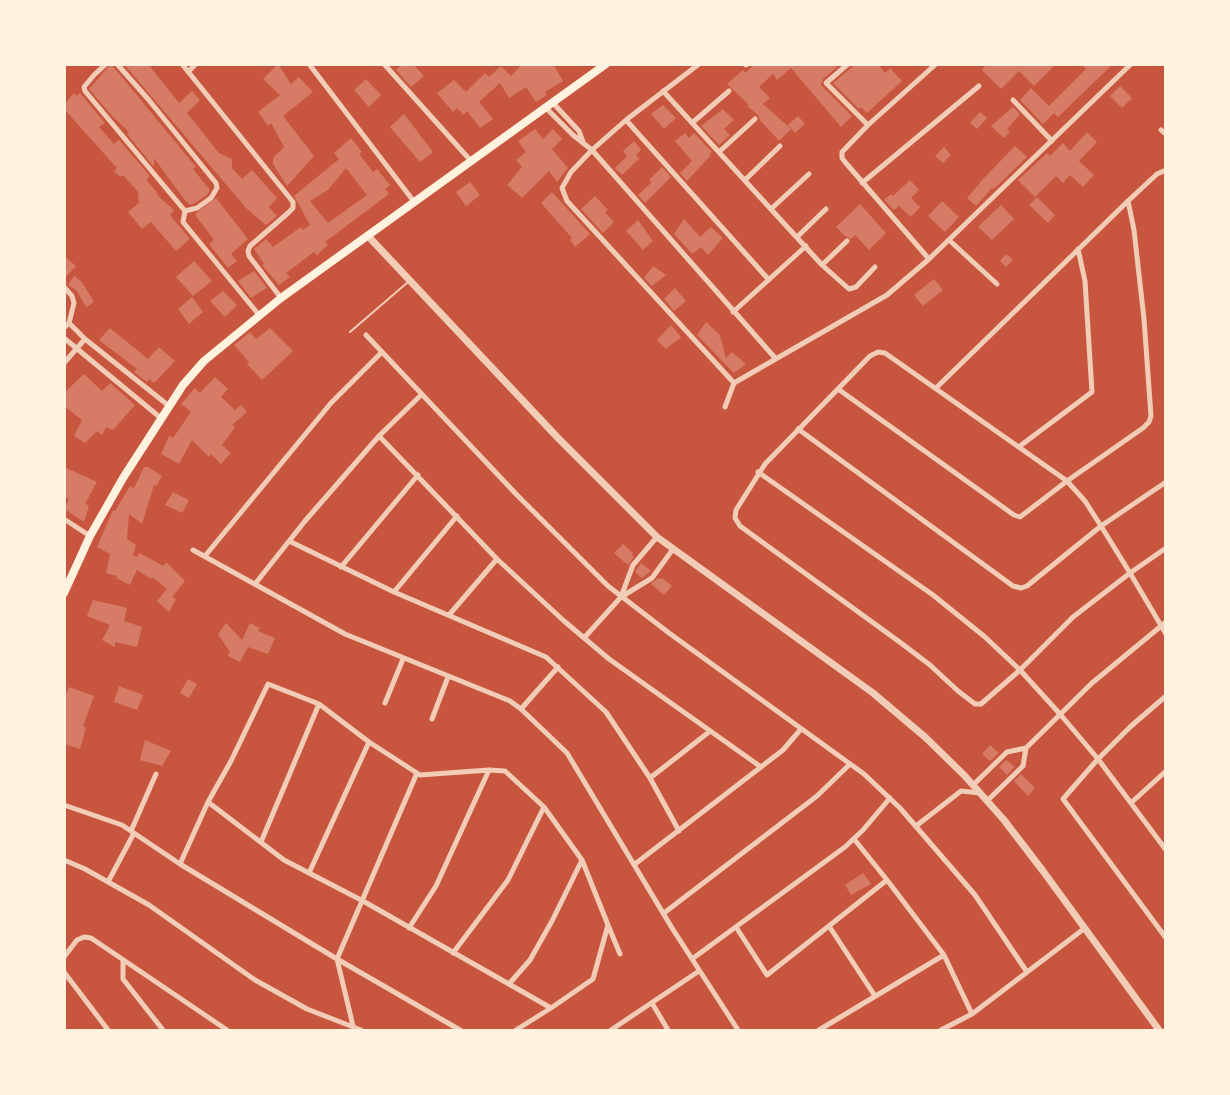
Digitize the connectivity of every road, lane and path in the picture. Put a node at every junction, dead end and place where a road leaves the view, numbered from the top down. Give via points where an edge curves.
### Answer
1 (105, 64) edge
2 (117, 64) edge
3 (182, 64) edge
4 (196, 64) edge
5 (309, 64) edge
6 (384, 64) edge
7 (606, 64) edge
8 (699, 64) edge
9 (848, 64) edge
10 (936, 64) edge
11 (1127, 66) edge
12 (188, 72) junction
13 (979, 86) dead end
14 (663, 91) junction
15 (729, 91) dead end
16 (1013, 100) dead end
17 (550, 105) junction
18 (755, 119) dead end
19 (626, 120) junction
20 (692, 123) junction
21 (868, 125) junction
22 (1052, 141) junction
23 (780, 146) dead end
24 (592, 150) junction
25 (719, 152) junction
26 (471, 161) junction
27 (1166, 170) edge
28 (808, 174) dead end
29 (745, 180) junction
30 (862, 183) junction
31 (1128, 201) junction
32 (415, 203) junction
33 (771, 208) junction
34 (826, 209) dead end
35 (184, 211) junction
36 (368, 236) junction
37 (797, 237) junction
38 (949, 240) junction
39 (847, 241) dead end
40 (806, 246) junction
41 (1078, 249) junction
42 (929, 259) junction
43 (822, 265) junction
44 (875, 267) dead end
45 (410, 280) junction
46 (769, 280) junction
47 (997, 284) dead end
48 (64, 287) edge
49 (281, 298) junction
50 (733, 312) junction
51 (259, 315) junction
52 (67, 326) edge
53 (350, 332) dead end
54 (366, 335) dead end
55 (64, 338) edge
56 (85, 339) junction
57 (77, 349) junction
58 (382, 352) junction
59 (776, 359) junction
60 (64, 363) edge
61 (734, 382) junction
62 (936, 388) junction
63 (838, 389) junction
64 (421, 394) junction
65 (169, 406) junction
66 (725, 407) dead end
67 (162, 419) junction
68 (798, 429) junction
69 (379, 435) junction
70 (1020, 446) junction
71 (758, 472) junction
72 (418, 475) junction
73 (1067, 481) junction
74 (1166, 482) edge
75 (457, 516) junction
76 (64, 519) edge
77 (1101, 526) junction
78 (90, 536) junction
79 (657, 537) junction
80 (289, 541) junction
81 (1166, 548) edge
82 (673, 549) junction
83 (193, 550) dead end
84 (205, 556) junction
85 (497, 559) junction
86 (341, 567) junction
87 (1130, 573) junction
88 (255, 584) junction
89 (394, 592) junction
90 (64, 593) edge
91 (621, 597) junction
92 (449, 615) junction
93 (1163, 624) edge
94 (1166, 634) edge
95 (584, 638) junction
96 (403, 659) junction
97 (558, 667) junction
98 (1020, 670) junction
99 (448, 677) junction
100 (1166, 696) edge
101 (385, 703) dead end
102 (319, 704) junction
103 (521, 709) junction
104 (1060, 714) junction
105 (432, 719) dead end
106 (801, 729) junction
107 (710, 732) junction
108 (369, 742) junction
109 (1026, 748) junction
110 (1098, 759) junction
111 (849, 765) junction
112 (761, 767) junction
113 (489, 770) junction
114 (1166, 771) edge
115 (417, 773) junction
116 (156, 774) dead end
117 (650, 778) junction
118 (973, 785) junction
119 (980, 793) junction
120 (890, 798) junction
121 (987, 801) junction
122 (208, 802) junction
123 (1132, 802) junction
124 (64, 805) edge
125 (544, 807) junction
126 (916, 826) junction
127 (679, 831) junction
128 (132, 832) junction
129 (854, 838) junction
130 (261, 842) junction
131 (1166, 850) edge
132 (64, 860) edge
133 (582, 860) junction
134 (180, 864) junction
135 (634, 864) junction
136 (309, 873) junction
137 (887, 880) junction
138 (108, 882) junction
139 (363, 901) junction
140 (664, 913) junction
141 (608, 925) junction
142 (829, 926) junction
143 (736, 927) junction
144 (410, 928) junction
145 (1085, 928) junction
146 (1166, 938) edge
147 (453, 953) junction
148 (620, 954) dead end
149 (944, 955) junction
150 (64, 957) edge
151 (337, 959) junction
152 (692, 959) junction
153 (123, 960) junction
154 (699, 971) junction
155 (64, 972) edge
156 (1027, 972) junction
157 (509, 984) junction
158 (875, 996) junction
159 (652, 1002) junction
160 (550, 1008) junction
161 (972, 1014) junction
162 (353, 1029) edge
163 (108, 1030) edge
164 (163, 1030) edge
165 (227, 1030) edge
166 (361, 1030) edge
167 (460, 1030) edge
168 (516, 1030) edge
169 (611, 1030) edge
170 (668, 1030) edge
171 (738, 1030) edge
172 (819, 1030) edge
173 (941, 1030) edge
174 (1159, 1030) edge

1 - 35 street via 85,90
2 - 35 street via 216,183 211,198
3 - 12 street
4 - 12 street
5 - 32 street
6 - 26 street
7 - 17 main road
8 - 14 street
9 - 21 street via 825,83
10 - 21 street
11 - 22 street
12 - 49 street via 293,202 288,213 248,251
13 - 30 street
14 - 19 street
14 - 20 street
15 - 20 street
16 - 22 street
17 - 24 street via 573,135
17 - 26 main road
18 - 25 street
19 - 24 street
19 - 46 street
20 - 25 street
21 - 30 street via 842,152
22 - 38 street
23 - 29 street
24 - 50 street
24 - 61 street via 562,188 567,201
25 - 29 street
26 - 32 main road
27 - 31 street
28 - 33 street
29 - 33 street
30 - 42 street
31 - 41 street
31 - 73 street via 1144,319 1151,416 1143,428
32 - 36 main road
33 - 37 street
34 - 37 street
35 - 51 street via 183,222
36 - 45 street
36 - 49 main road
37 - 40 street
38 - 42 street
38 - 47 street
39 - 43 street
40 - 43 street
40 - 46 street
41 - 62 street
41 - 70 street via 1085,281 1092,392
42 - 59 street via 887,295
43 - 44 street via 852,290
45 - 53 lane
45 - 79 street
46 - 50 street
48 - 52 street via 72,296 73,309
49 - 51 main road
50 - 59 street
51 - 65 main road via 204,361
52 - 56 street
54 - 58 street
55 - 57 street
56 - 57 street
56 - 65 street
57 - 60 street
57 - 67 street
58 - 64 street
58 - 84 street via 331,403
59 - 61 street
61 - 66 street
62 - 63 street via 878,352
62 - 70 street
63 - 68 street
63 - 73 street via 1014,515 1020,517
64 - 69 street
64 - 91 street via 570,550
65 - 67 main road
67 - 78 main road
68 - 71 street
68 - 77 street via 1013,586 1028,586
69 - 72 street
69 - 80 street
70 - 73 street
71 - 98 street via 965,620
71 - 98 street via 736,510 740,526 930,665 957,691 981,704
72 - 75 street
72 - 86 street
73 - 77 street
74 - 77 street
75 - 85 street
75 - 89 street
76 - 78 street
77 - 87 street
78 - 90 main road
79 - 82 street
79 - 91 street via 633,565
80 - 86 street
80 - 88 street
81 - 87 street
82 - 91 street via 652,578
82 - 118 street via 873,693
83 - 84 street
84 - 88 street
85 - 92 street
85 - 95 street
86 - 89 street
87 - 93 street
87 - 98 street via 1074,616
88 - 96 street via 345,634
89 - 92 street
91 - 95 street
91 - 106 street
92 - 97 street via 546,657
93 - 94 street
93 - 104 street
95 - 107 street
96 - 99 street
96 - 101 street
97 - 103 street
97 - 117 street via 606,712
98 - 104 street
99 - 103 street
99 - 105 street
100 - 110 street
102 - 108 street
102 - 122 street via 268,684
102 - 130 street
103 - 135 street via 567,753
104 - 109 street
104 - 110 street
106 - 111 street
106 - 112 street
107 - 112 street
107 - 117 street
108 - 115 street
108 - 136 street
109 - 118 street via 1007,752
109 - 121 street via 1023,766
110 - 123 street
110 - 146 street via 1063,799
111 - 120 street
111 - 140 street via 817,796
112 - 127 street
113 - 115 street
113 - 125 street via 505,771
113 - 144 street via 436,886
114 - 123 street
115 - 139 street
116 - 128 street
117 - 127 street
118 - 119 street
119 - 121 street
119 - 126 street via 961,791
120 - 126 street
120 - 129 street
121 - 145 street
122 - 130 street
122 - 134 street
123 - 131 street
124 - 128 street
125 - 133 street
125 - 147 street via 508,880
126 - 156 street via 975,895
127 - 135 street
128 - 134 street
128 - 138 street
129 - 137 street
129 - 143 street
130 - 136 street
132 - 138 street
133 - 141 street
133 - 157 street via 530,960
134 - 151 street
135 - 140 street
136 - 139 street
137 - 142 street
137 - 149 street
138 - 162 street via 149,905 255,980
139 - 144 street
139 - 151 street
140 - 152 street
141 - 148 street
141 - 160 street via 593,979
142 - 143 street via 767,975
142 - 158 street
143 - 152 street
144 - 147 street
145 - 156 street
145 - 174 street
147 - 157 street
149 - 158 street
149 - 161 street
150 - 153 street via 84,937
151 - 162 street
151 - 167 street
152 - 154 street
153 - 164 street via 123,979
153 - 165 street
154 - 159 street
154 - 171 street
155 - 163 street
156 - 161 street
157 - 160 street
158 - 172 street
159 - 169 street
159 - 170 street
160 - 168 street
161 - 173 street
162 - 166 street

